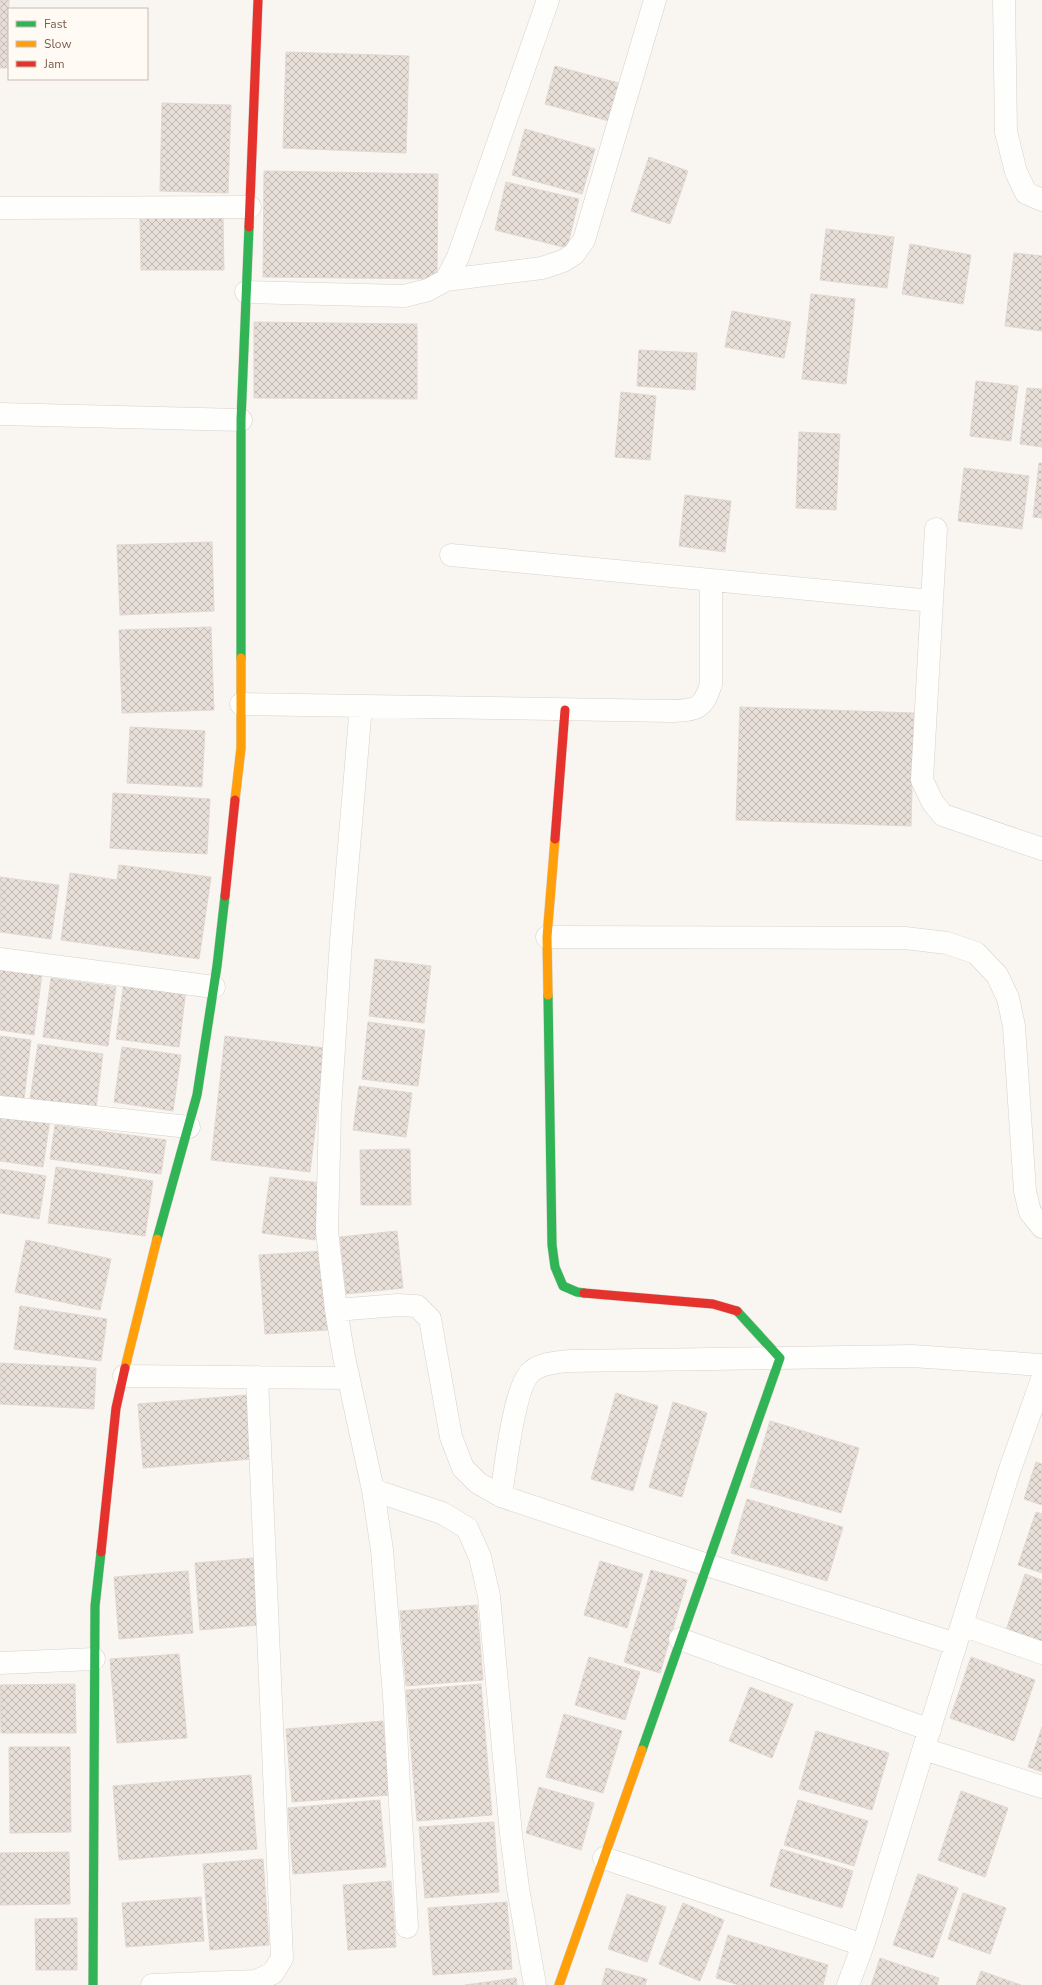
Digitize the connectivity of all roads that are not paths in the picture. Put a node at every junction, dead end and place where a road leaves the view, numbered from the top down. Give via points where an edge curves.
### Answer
1 (258, 0) edge
2 (548, 0) edge
3 (655, 0) edge
4 (1004, 0) edge
5 (1042, 200) edge
6 (250, 207) junction
7 (0, 208) edge
8 (446, 280) junction
9 (246, 292) junction
10 (0, 414) edge
11 (241, 420) junction
12 (936, 529) dead end
13 (451, 555) dead end
14 (711, 580) junction
15 (932, 600) junction
16 (241, 704) junction
17 (361, 706) junction
18 (565, 710) junction
19 (1042, 849) edge
20 (547, 937) junction
21 (0, 959) edge
22 (214, 987) junction
23 (0, 1108) edge
24 (189, 1127) junction
25 (1042, 1228) edge
26 (336, 1310) junction
27 (780, 1358) junction
28 (1042, 1365) edge
29 (124, 1376) junction
30 (257, 1377) junction
31 (348, 1378) junction
32 (1042, 1379) edge
33 (373, 1490) junction
34 (501, 1496) junction
35 (707, 1564) junction
36 (959, 1634) junction
37 (680, 1639) junction
38 (1042, 1653) edge
39 (94, 1659) junction
40 (0, 1663) edge
41 (927, 1739) junction
42 (1042, 1787) edge
43 (604, 1858) junction
44 (407, 1927) dead end
45 (863, 1945) junction
46 (93, 1985) edge
47 (152, 1985) edge
48 (536, 1985) edge
49 (559, 1985) edge
50 (848, 1985) edge

1 - 6 street
2 - 8 street via 458,257
3 - 8 street via 584,240 574,254 563,261 542,268
4 - 5 street via 1006,132 1016,172 1026,193
6 - 7 street
6 - 9 street
8 - 9 street via 428,290 404,296
9 - 11 street
10 - 11 street
11 - 16 street
12 - 15 street
13 - 14 street
14 - 15 street
14 - 18 street via 711,684 706,699 693,710
15 - 19 street via 922,780 932,803 943,815
16 - 17 street
16 - 22 street via 241,748
17 - 18 street
17 - 26 street via 330,1109 327,1231
18 - 20 street
20 - 25 street via 905,938 947,943 976,953 997,975 1008,998 1014,1026 1025,1191 1030,1212
20 - 27 street via 552,1245 555,1267 563,1286 577,1292 713,1304 736,1310
21 - 22 street
22 - 24 street via 198,1095
23 - 24 street
24 - 29 street via 147,1277
26 - 31 street
26 - 34 street via 417,1306 430,1319 453,1443 463,1468 478,1483
27 - 28 street via 912,1356
27 - 34 street via 570,1361 549,1364 531,1371 517,1400
27 - 35 street
29 - 30 street
29 - 39 street via 116,1408 96,1598
30 - 31 street
30 - 47 street via 282,1958 273,1973 256,1981
31 - 33 street
32 - 36 street via 1009,1472
33 - 44 street via 382,1550 394,1696
33 - 48 street via 442,1513 467,1528 480,1557 489,1596 518,1888
34 - 35 street
35 - 36 street
35 - 37 street
36 - 38 street
36 - 41 street
37 - 41 street
37 - 43 street
39 - 40 street
39 - 46 street
41 - 42 street
41 - 45 street
43 - 45 street
43 - 49 street
45 - 50 street

